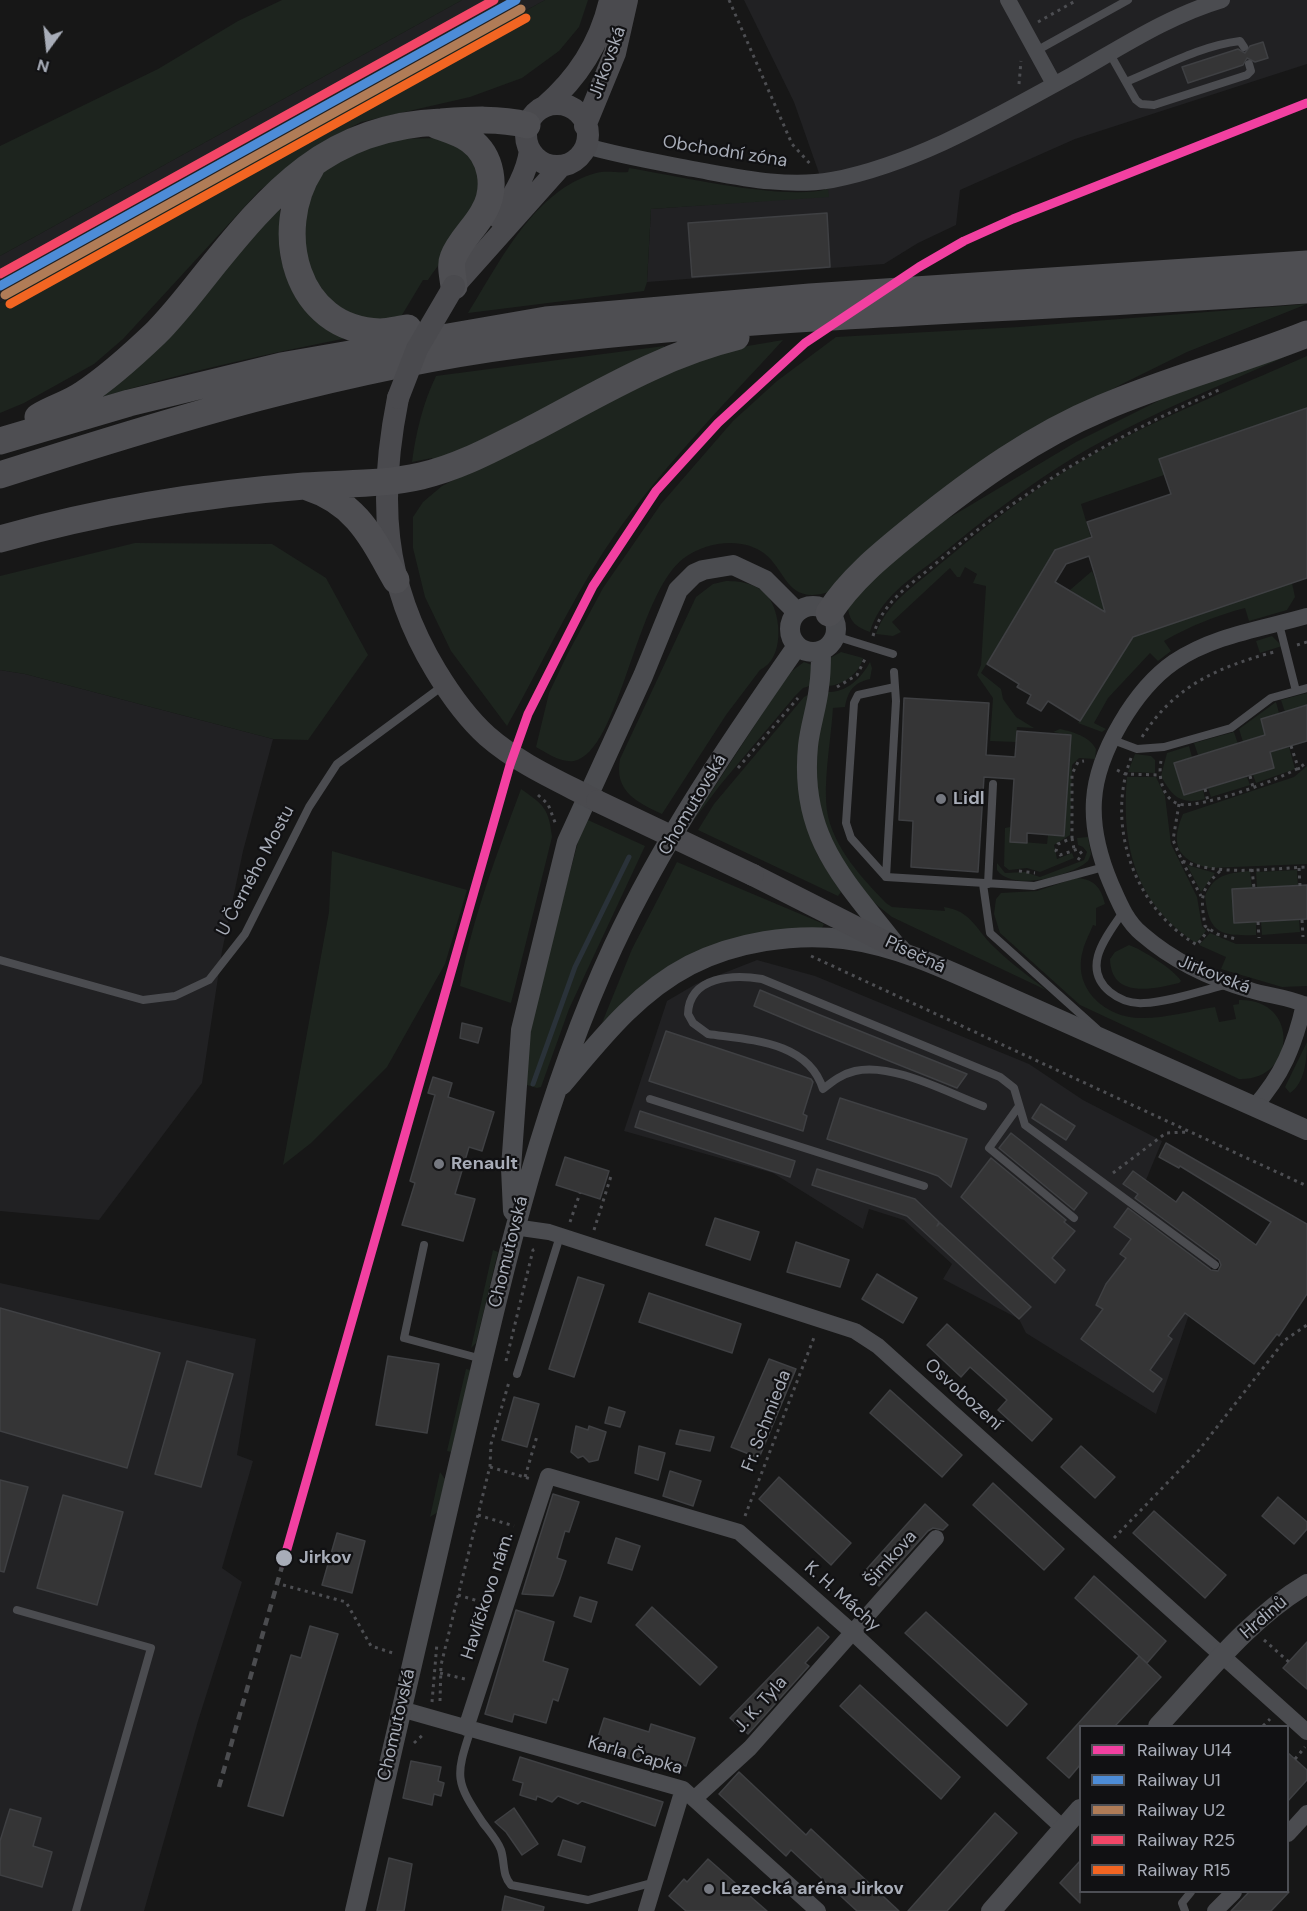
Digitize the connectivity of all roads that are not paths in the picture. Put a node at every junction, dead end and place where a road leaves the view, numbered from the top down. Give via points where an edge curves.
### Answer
1 (610, 0) edge
2 (627, 0) edge
3 (1008, 0) edge
4 (1128, 0) edge
5 (1221, 0) edge
6 (1244, 47) dead end
7 (1036, 51) junction
8 (1110, 54) junction
9 (1249, 64) dead end
10 (1126, 82) junction
11 (1054, 84) junction
12 (430, 122) junction
13 (534, 127) junction
14 (586, 136) junction
15 (315, 162) junction
16 (561, 166) junction
17 (472, 263) junction
18 (1307, 264) edge
19 (454, 286) junction
20 (1307, 290) edge
21 (933, 301) junction
22 (807, 309) junction
23 (546, 320) junction
24 (1307, 334) edge
25 (0, 440) edge
26 (0, 475) edge
27 (386, 482) junction
28 (303, 486) junction
29 (0, 539) edge
30 (396, 580) junction
31 (797, 612) junction
32 (1307, 616) edge
33 (832, 624) junction
34 (1279, 624) junction
35 (797, 646) junction
36 (821, 651) junction
37 (893, 654) dead end
38 (894, 672) dead end
39 (445, 684) junction
40 (895, 687) junction
41 (1307, 688) edge
42 (1296, 691) junction
43 (1113, 740) junction
44 (993, 783) dead end
45 (592, 798) junction
46 (1104, 867) junction
47 (886, 878) junction
48 (986, 884) junction
49 (1123, 912) junction
50 (899, 949) junction
51 (0, 960) edge
52 (1232, 984) junction
53 (1306, 1005) edge
54 (1110, 1042) junction
55 (554, 1094) junction
56 (650, 1100) dead end
57 (1019, 1106) junction
58 (983, 1107) dead end
59 (1254, 1107) junction
60 (1307, 1130) edge
61 (924, 1186) dead end
62 (1074, 1218) dead end
63 (514, 1227) junction
64 (558, 1235) junction
65 (424, 1245) dead end
66 (1215, 1265) dead end
67 (483, 1359) junction
68 (512, 1373) road end
69 (542, 1480) joint
70 (936, 1538) dead end
71 (1307, 1584) edge
72 (17, 1610) dead end
73 (852, 1632) junction
74 (1224, 1655) junction
75 (401, 1709) junction
76 (1159, 1725) edge
77 (468, 1728) junction
78 (1307, 1739) edge
79 (688, 1794) junction
80 (1079, 1810) edge
81 (1307, 1813) edge
82 (1063, 1828) junction
83 (1289, 1832) edge
84 (655, 1881) junction
85 (1190, 1893) edge
86 (1232, 1893) edge
87 (76, 1911) edge
88 (355, 1911) edge
89 (646, 1911) edge
90 (818, 1911) edge
91 (991, 1911) edge
92 (1185, 1911) edge
93 (1215, 1911) edge

1 - 13 main road, Jirkovská via 590,54
2 - 14 main road, Jirkovská via 615,53
3 - 7 street
4 - 7 lane
5 - 8 street, Obchodní zóna via 1176,17
6 - 10 lane via 1240,41 1227,43 1178,58
7 - 11 street
8 - 10 lane
8 - 11 street, Obchodní zóna
9 - 10 lane via 1251,71 1247,75 1154,105 1141,104
11 - 14 street, Obchodní zóna via 910,158 830,180 760,181 626,156
12 - 13 highway via 490,120
12 - 15 highway via 379,129
12 - 19 highway via 476,144 491,179 484,211 453,259
13 - 14 main road via 552,104 576,111
13 - 16 main road via 543,161
13 - 17 main road via 529,161 517,188
14 - 16 main road via 577,159
15 - 23 highway via 298,195 291,228 292,251 304,285 335,317 382,332 458,320
15 - 25 highway via 276,193 158,332 114,372 81,396
16 - 17 main road
17 - 19 main road, Písečná
18 - 21 highway
19 - 27 main road, Písečná, bridge via 417,349 398,398
20 - 21 highway via 1174,300
21 - 22 highway
22 - 23 highway
22 - 26 highway via 521,345 376,370 134,432
22 - 27 highway via 671,356 472,460 422,476
23 - 25 highway via 281,366
24 - 33 highway via 1112,404 1048,435 958,493 915,527 844,590
27 - 28 highway
27 - 30 main road, Písečná
28 - 29 highway via 148,505
28 - 30 highway via 346,506 367,529
30 - 39 main road, Písečná via 415,633
31 - 33 street via 816,607
31 - 35 street via 790,625
31 - 45 street via 765,580 733,565 703,570 685,582 678,590
32 - 34 street, Jirkovská
33 - 36 street via 827,647
33 - 37 lane
34 - 42 lane
34 - 43 street, Jirkovská via 1213,641 1174,663 1143,691
35 - 36 street via 808,652
35 - 55 street, Chomutovská via 696,796 633,905
36 - 50 street via 807,759 812,815 838,874
38 - 40 lane
39 - 45 main road, Písečná via 487,736 529,767
39 - 51 lane, U Černého Mostu via 337,764 309,807 244,934 210,980 176,996 142,1000
40 - 47 lane
40 - 47 lane via 858,695 854,703 846,823 851,838
41 - 42 lane
42 - 43 lane via 1271,698 1231,728 1164,747 1135,748
43 - 46 street, Jirkovská via 1094,803 1094,823
44 - 48 lane
45 - 50 main road, Písečná, bridge
45 - 63 street via 567,842 521,1030 511,1168
46 - 48 lane via 1034,886
46 - 49 street, Jirkovská
47 - 48 lane
48 - 54 lane via 987,924 996,940
49 - 52 street, Jirkovská via 1139,932 1167,955
49 - 52 lane via 1099,949 1096,963 1101,983 1118,999 1144,1004
50 - 54 street, Písečná
50 - 55 street via 844,939 806,938 734,949 709,957 673,975 622,1015
52 - 53 street, Jirkovská
53 - 59 street, Jirkovská via 1289,1058
54 - 59 street, Písečná
55 - 63 street, Chomutovská
56 - 61 lane
57 - 58 lane via 1014,1088 1000,1077 778,984 750,977 722,978 701,988 689,1002 688,1014 699,1029 787,1050 818,1074 823,1089 840,1076 873,1069 895,1073
57 - 62 lane via 989,1148
57 - 66 lane via 1024,1125
59 - 60 street, Písečná
63 - 64 street, Osvobození
63 - 67 street, Chomutovská
64 - 68 lane
64 - 74 street, Osvobození via 855,1331 878,1346
65 - 67 lane via 404,1338
67 - 75 street, Chomutovská
69 - 73 street, K. H. Máchy via 739,1532
69 - 77 street, Havlíčkovo nám.
70 - 73 street, Šimkova
71 - 74 street, Hrdinů via 1264,1615
72 - 87 lane via 151,1648
73 - 79 street, J. K. Tyla via 750,1748
73 - 82 street, K. H. Máchy
74 - 76 street, Hrdinů
74 - 78 street, Osvobození
75 - 77 street, Karla Čapka
75 - 88 street, Chomutovská
77 - 79 street, Karla Čapka
77 - 84 lane via 458,1777 473,1808 501,1849 506,1879 511,1885 588,1900
79 - 84 street
79 - 90 street, Karla Čapka
80 - 82 street
81 - 83 street
82 - 91 street
84 - 89 street
85 - 92 lane via 1182,1903
86 - 93 street

